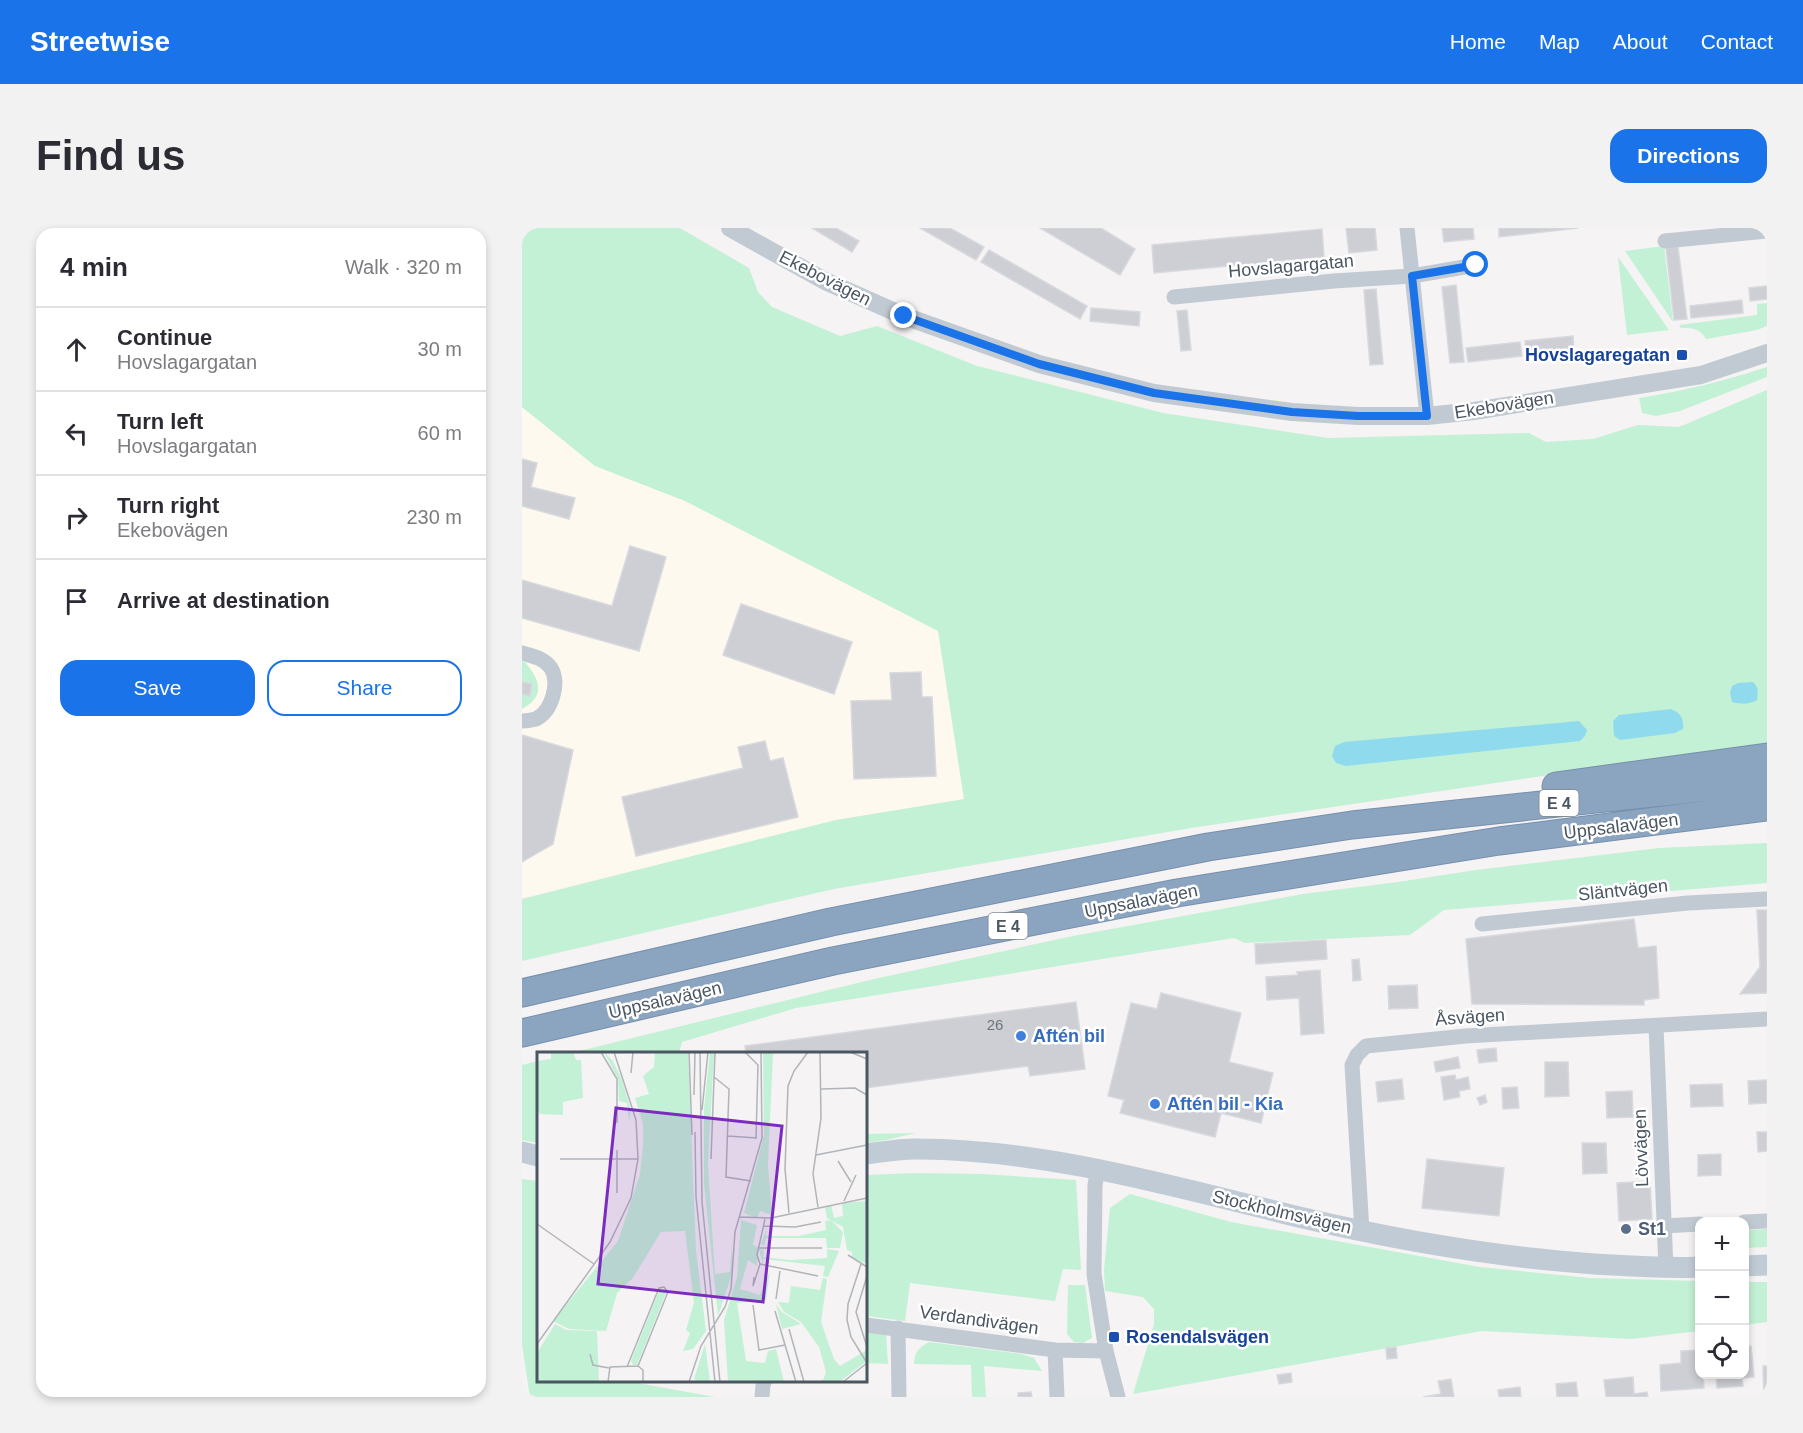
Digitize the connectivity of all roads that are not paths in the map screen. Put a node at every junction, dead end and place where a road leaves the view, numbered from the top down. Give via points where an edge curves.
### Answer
1 (730, 228) edge
2 (1407, 228) edge
3 (1767, 231) edge
4 (1665, 241) dead end
5 (1476, 265) dead end
6 (1412, 276) junction
7 (1174, 297) dead end
8 (1767, 353) edge
9 (1427, 416) junction
10 (522, 653) edge
11 (522, 721) edge
12 (1767, 757) edge
13 (1767, 781) edge
14 (1767, 807) edge
15 (1352, 825) junction
16 (1767, 826) edge
17 (1499, 842) junction
18 (1767, 899) edge
19 (1482, 924) dead end
20 (522, 993) edge
21 (1767, 1019) edge
22 (1656, 1026) junction
23 (522, 1033) edge
24 (522, 1152) edge
25 (867, 1154) edge
26 (537, 1156) edge
27 (1098, 1169) junction
28 (1767, 1221) edge
29 (1749, 1222) edge
30 (1695, 1224) edge
31 (1664, 1226) junction
32 (1362, 1231) junction
33 (1767, 1265) edge
34 (1749, 1266) edge
35 (1695, 1267) edge
36 (1666, 1269) junction
37 (867, 1324) edge
38 (898, 1329) junction
39 (1055, 1350) junction
40 (1106, 1351) junction
41 (764, 1382) edge
42 (762, 1397) edge
43 (899, 1397) edge
44 (1057, 1397) edge
45 (1118, 1397) edge

1 - 9 street, Ekebovägen via 825,281 904,316 1039,364 1154,393 1280,410
2 - 6 street
3 - 4 street
5 - 6 street, Hovslagargatan
6 - 7 street, Hovslagargatan
6 - 9 street
8 - 9 street, Ekebovägen via 1701,375
10 - 11 street via 539,658 550,668 554,692 544,712 536,719
12 - 15 highway via 1581,782
13 - 15 highway, Uppsalavägen / E 4
14 - 17 highway, Uppsalavägen / E 4
15 - 20 highway, Uppsalavägen / E 4 via 1208,847 831,922
16 - 17 highway
17 - 23 highway, Uppsalavägen / E 4 via 1177,893 844,958
18 - 19 street, Släntvägen
21 - 22 street, Åsvägen
22 - 31 street, Lövvägen
22 - 32 street, Åsvägen via 1466,1036 1366,1047 1352,1065
24 - 26 main road
25 - 27 main road, Stockholmsvägen via 918,1149 988,1152
27 - 32 main road, Stockholmsvägen
27 - 40 street via 1094,1274
28 - 29 street
30 - 31 street
31 - 36 street, Lövvägen
32 - 36 main road, Stockholmsvägen via 1465,1250
33 - 34 main road
35 - 36 main road, Stockholmsvägen
37 - 38 street, Verdandivägen
38 - 39 street, Verdandivägen
38 - 43 street, Verdandivägen
39 - 40 street, Verdandivägen
39 - 44 street, Verdandivägen
40 - 45 street
41 - 42 street

